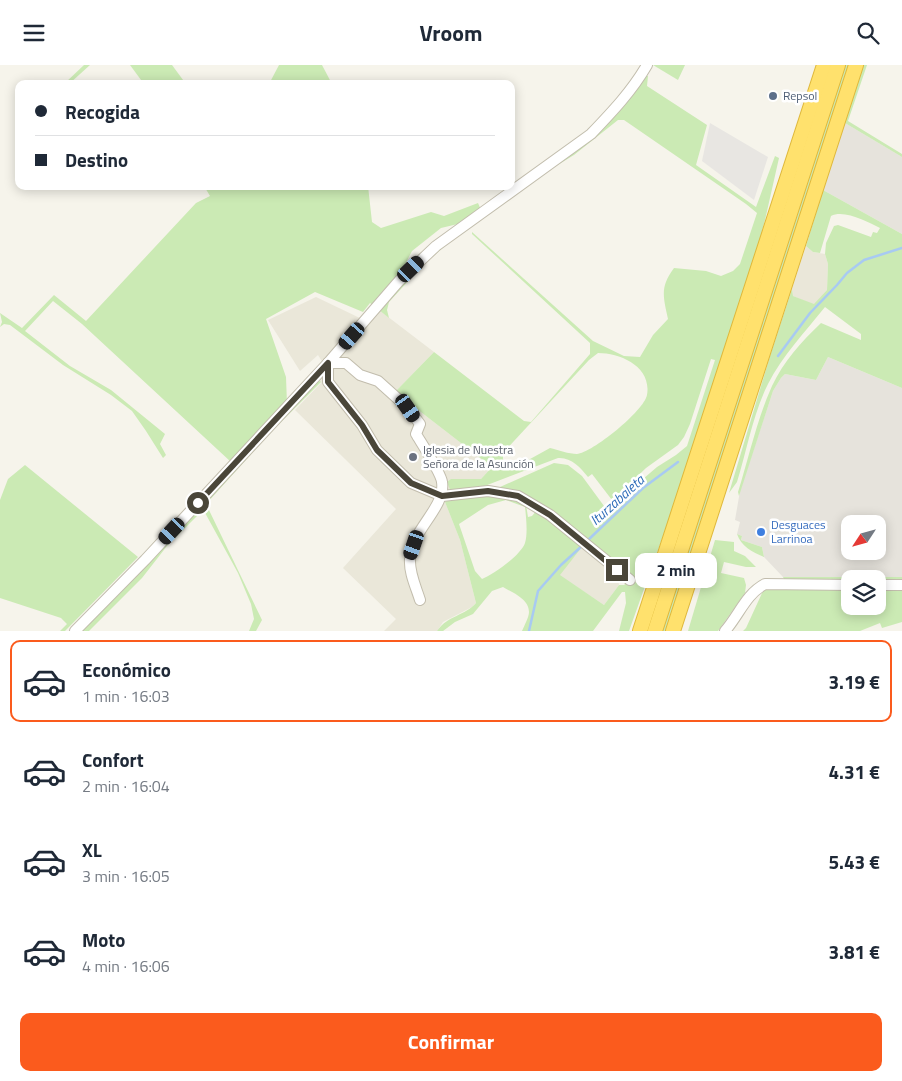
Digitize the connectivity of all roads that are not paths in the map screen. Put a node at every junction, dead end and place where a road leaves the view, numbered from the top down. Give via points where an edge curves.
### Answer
1 (647, 65) edge
2 (824, 65) edge
3 (838, 65) edge
4 (856, 65) edge
5 (515, 189) edge
6 (514, 190) edge
7 (328, 363) junction
8 (442, 496) junction
9 (630, 580) dead end
10 (841, 585) edge
11 (886, 585) edge
12 (902, 585) edge
13 (420, 600) dead end
14 (75, 631) edge
15 (640, 631) edge
16 (655, 631) edge
17 (673, 631) edge
18 (725, 631) edge

1 - 5 street via 631,90 591,134
2 - 15 highway
3 - 16 highway
4 - 17 highway
6 - 7 street via 436,246 399,281
7 - 8 street via 328,382 377,450 411,483
7 - 8 street via 346,363 360,375 378,381 408,408 420,424 416,434 442,481
7 - 14 street
8 - 9 street via 488,491 518,496 550,515
8 - 13 street via 418,534 410,557 411,574
10 - 18 street via 765,584 751,595
11 - 12 street

